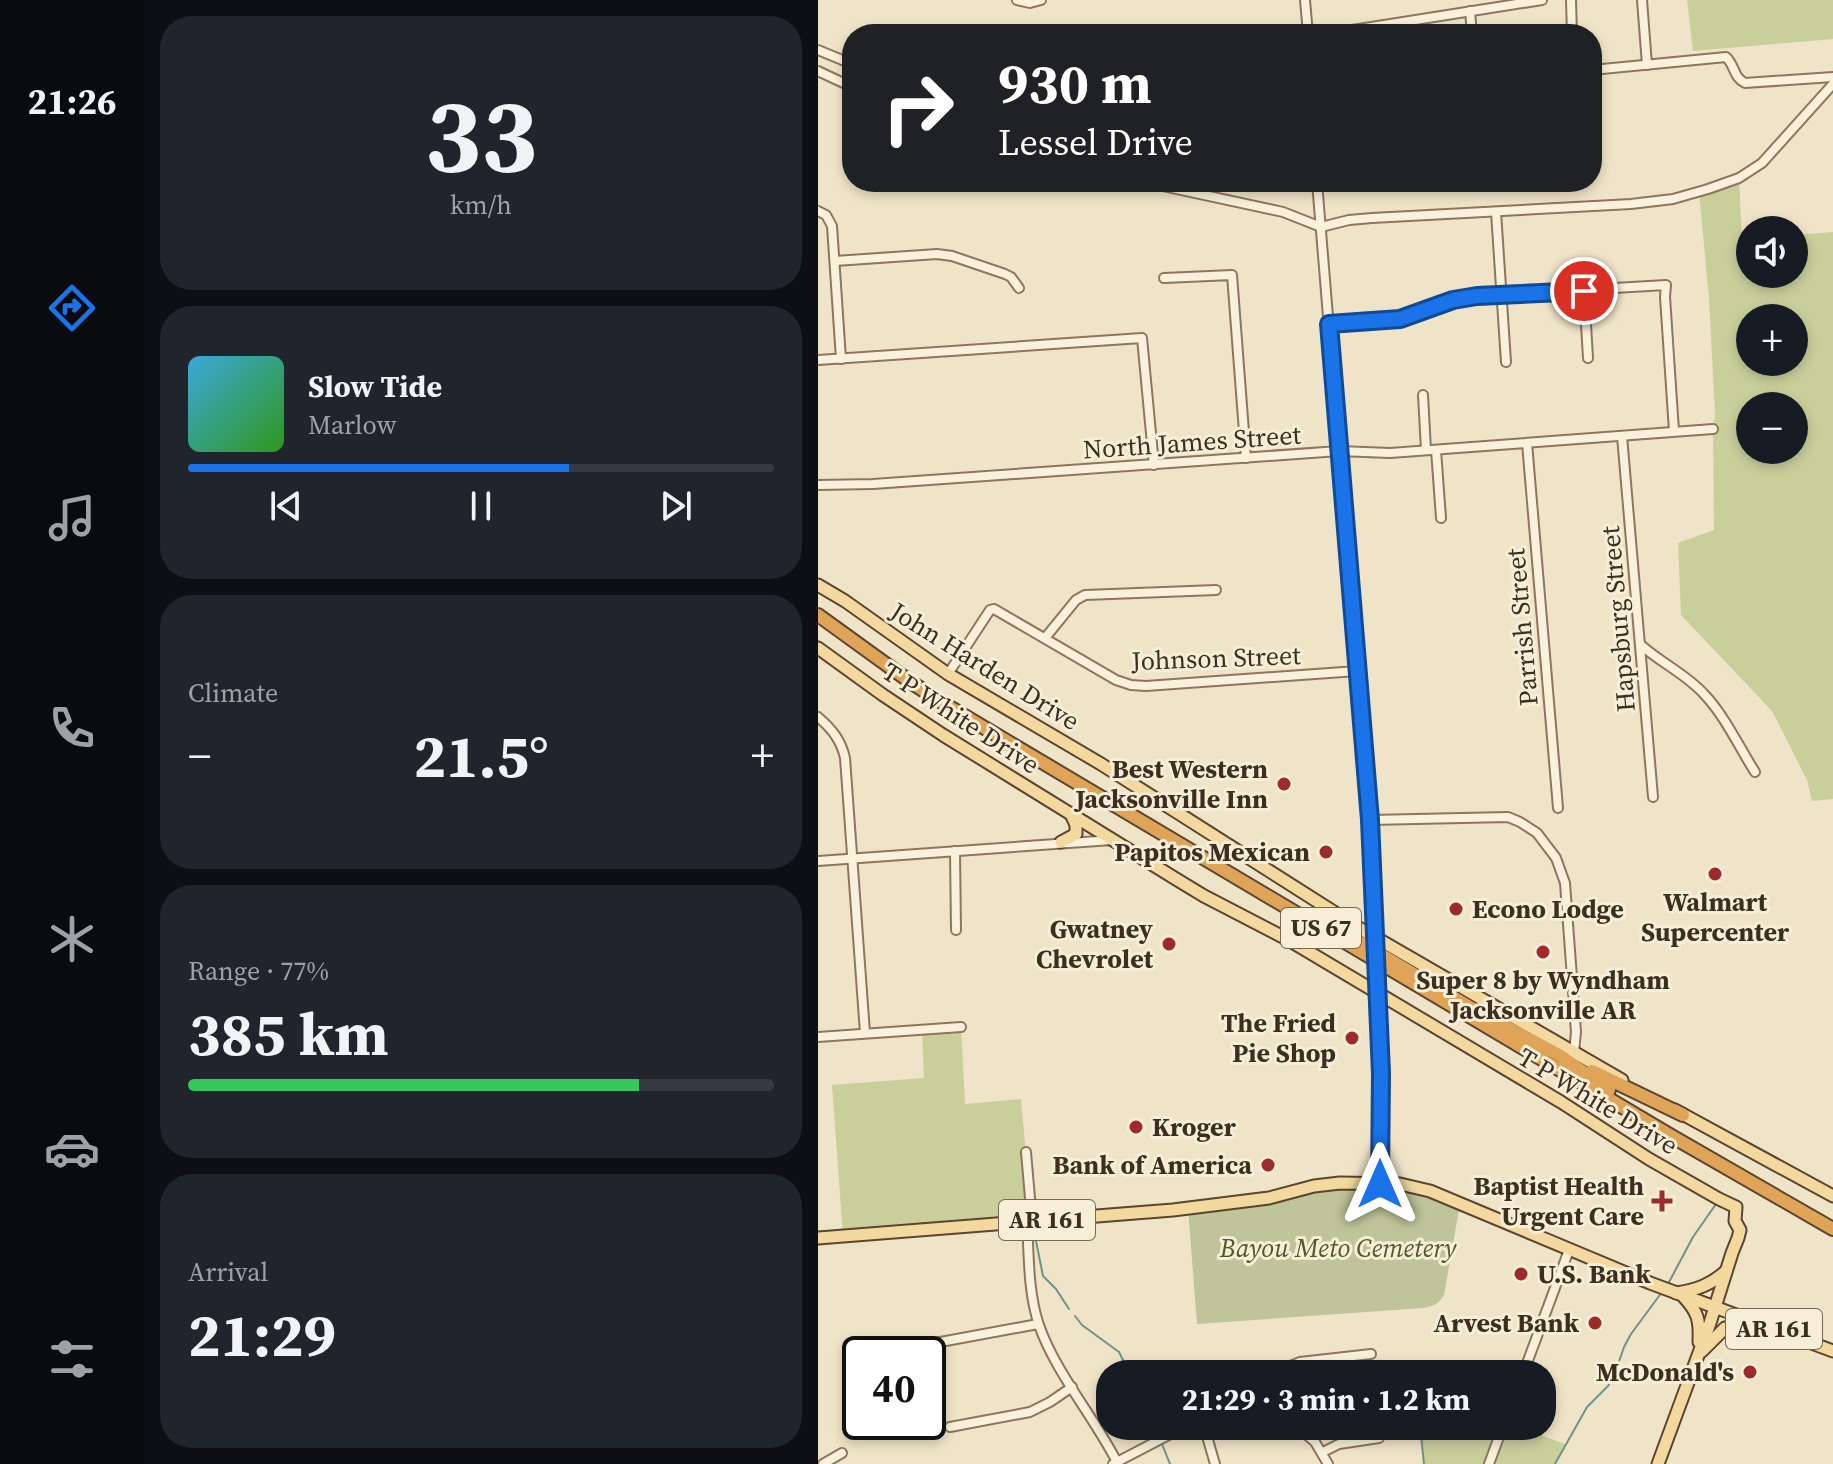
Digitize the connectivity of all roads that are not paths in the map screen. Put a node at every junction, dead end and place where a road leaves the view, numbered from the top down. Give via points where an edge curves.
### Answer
1 (1017, 0) edge
2 (1041, 0) edge
3 (1305, 0) edge
4 (1542, 0) edge
5 (1571, 0) edge
6 (1642, 0) edge
7 (1470, 11) junction
8 (1307, 24) edge
9 (1410, 24) edge
10 (1471, 24) edge
11 (1572, 24) edge
12 (818, 50) edge
13 (842, 60) edge
14 (1647, 65) junction
15 (1602, 69) edge
16 (818, 71) edge
17 (1833, 77) edge
18 (842, 82) edge
19 (1833, 84) edge
20 (1190, 192) edge
21 (1318, 192) edge
22 (818, 211) edge
23 (1496, 212) junction
24 (1321, 227) junction
25 (835, 261) junction
26 (1164, 278) dead end
27 (1019, 288) dead end
28 (1584, 291) junction
29 (1502, 294) junction
30 (1329, 324) junction
31 (1588, 358) dead end
32 (841, 359) junction
33 (818, 360) edge
34 (1506, 362) dead end
35 (1423, 395) dead end
36 (1713, 429) dead end
37 (1674, 431) junction
38 (1622, 436) junction
39 (1527, 443) junction
40 (1431, 450) junction
41 (1339, 451) junction
42 (1246, 458) junction
43 (1154, 465) junction
44 (818, 485) edge
45 (1441, 518) dead end
46 (818, 585) edge
47 (1216, 590) dead end
48 (818, 606) edge
49 (818, 615) edge
50 (1045, 638) junction
51 (1640, 644) junction
52 (818, 648) edge
53 (1357, 671) junction
54 (948, 674) junction
55 (818, 717) edge
56 (1755, 772) dead end
57 (1653, 797) dead end
58 (1558, 808) dead end
59 (1070, 813) junction
60 (1370, 820) junction
61 (1113, 840) junction
62 (1061, 842) junction
63 (955, 851) junction
64 (853, 859) junction
65 (818, 861) edge
66 (956, 930) dead end
67 (961, 1027) dead end
68 (865, 1033) junction
69 (818, 1037) edge
70 (1574, 1052) junction
71 (1559, 1055) junction
72 (1683, 1115) junction
73 (1026, 1152) dead end
74 (1380, 1184) junction
75 (1833, 1196) edge
76 (1833, 1220) edge
77 (1030, 1221) junction
78 (1833, 1229) edge
79 (818, 1238) edge
80 (1569, 1250) junction
81 (1726, 1271) junction
82 (1679, 1294) junction
83 (1715, 1308) junction
84 (1750, 1321) junction
85 (1038, 1324) junction
86 (946, 1341) edge
87 (1833, 1351) edge
88 (1371, 1354) dead end
89 (1698, 1354) junction
90 (1318, 1360) edge
91 (1528, 1360) edge
92 (1072, 1387) junction
93 (950, 1427) dead end
94 (1160, 1440) edge
95 (1208, 1440) edge
96 (1313, 1440) edge
97 (1366, 1440) edge
98 (1498, 1440) edge
99 (1323, 1452) junction
100 (842, 1453) dead end
101 (1116, 1463) edge
102 (823, 1464) edge
103 (1215, 1464) edge
104 (1328, 1464) edge
105 (1489, 1464) edge
106 (1658, 1464) edge

1 - 2 street
3 - 8 street
4 - 7 street
5 - 11 street
6 - 14 street
7 - 9 street
7 - 10 street
12 - 13 street
14 - 15 street
14 - 17 street via 1726,57 1745,83
16 - 18 street
19 - 23 street via 1762,163 1727,183 1652,202
20 - 24 street via 1283,212
21 - 24 street
22 - 25 street via 832,222
23 - 24 street via 1360,219
23 - 29 street
24 - 30 street
25 - 27 street via 948,255 1005,274
25 - 32 street
26 - 42 street via 1232,275
28 - 29 street
28 - 31 street
28 - 37 street via 1666,285
29 - 30 street via 1453,300 1400,319
29 - 34 street
30 - 41 street
32 - 33 street
32 - 43 street via 1142,338
35 - 40 street
36 - 37 street, North James Street
37 - 38 street, North James Street
38 - 39 street, North James Street
38 - 51 street, Hapsburg Street
39 - 40 street, North James Street
39 - 58 street, Parrish Street
40 - 41 street, North James Street
40 - 45 street
41 - 42 street, North James Street
41 - 53 street
42 - 43 street, North James Street
43 - 44 street, North James Street
46 - 54 main road, John Harden Drive
47 - 50 street via 1085,595
48 - 71 highway, US 67 via 996,728
49 - 78 highway, US 67 via 951,708
50 - 53 street, Johnson Street via 1116,680 1140,686
50 - 54 street, Johnson Street via 990,610
51 - 56 street via 1706,696
51 - 57 street, Hapsburg Street
52 - 59 main road, T P White Drive via 943,735
53 - 60 street
54 - 70 main road, John Harden Drive via 1359,928
55 - 64 street via 843,747
59 - 61 main road, T P White Drive
59 - 62 main road via 1076,834
60 - 70 street via 1508,817 1537,833 1556,858 1565,883
60 - 74 street, bridge
61 - 62 street
61 - 81 main road, T P White Drive via 1736,1207 1740,1230
62 - 63 street
63 - 64 street
63 - 66 street
64 - 65 street
64 - 68 street
67 - 68 street
68 - 69 street
70 - 72 main road, John Harden Drive
71 - 72 highway
71 - 76 highway, US 67
72 - 75 main road, John Harden Drive
73 - 77 street
74 - 77 main road, AR 161 via 1325,1184 1269,1198
74 - 80 main road, AR 161 via 1423,1189
77 - 79 main road, AR 161
77 - 85 street via 1031,1286
80 - 82 main road, AR 161
80 - 91 street
81 - 82 main road via 1707,1285
81 - 83 main road, T P White Drive
82 - 83 main road, AR 161
82 - 89 main road via 1692,1305 1700,1323
83 - 84 main road, AR 161
83 - 89 main road, T P White Drive
84 - 87 main road, AR 161
84 - 89 main road via 1725,1328
85 - 86 street
85 - 92 street
88 - 90 street
89 - 106 main road, T P White Drive
92 - 93 street via 1030,1412
92 - 101 street
94 - 101 street
95 - 103 street
96 - 99 street
97 - 99 street
98 - 105 street
99 - 104 street
100 - 102 street

